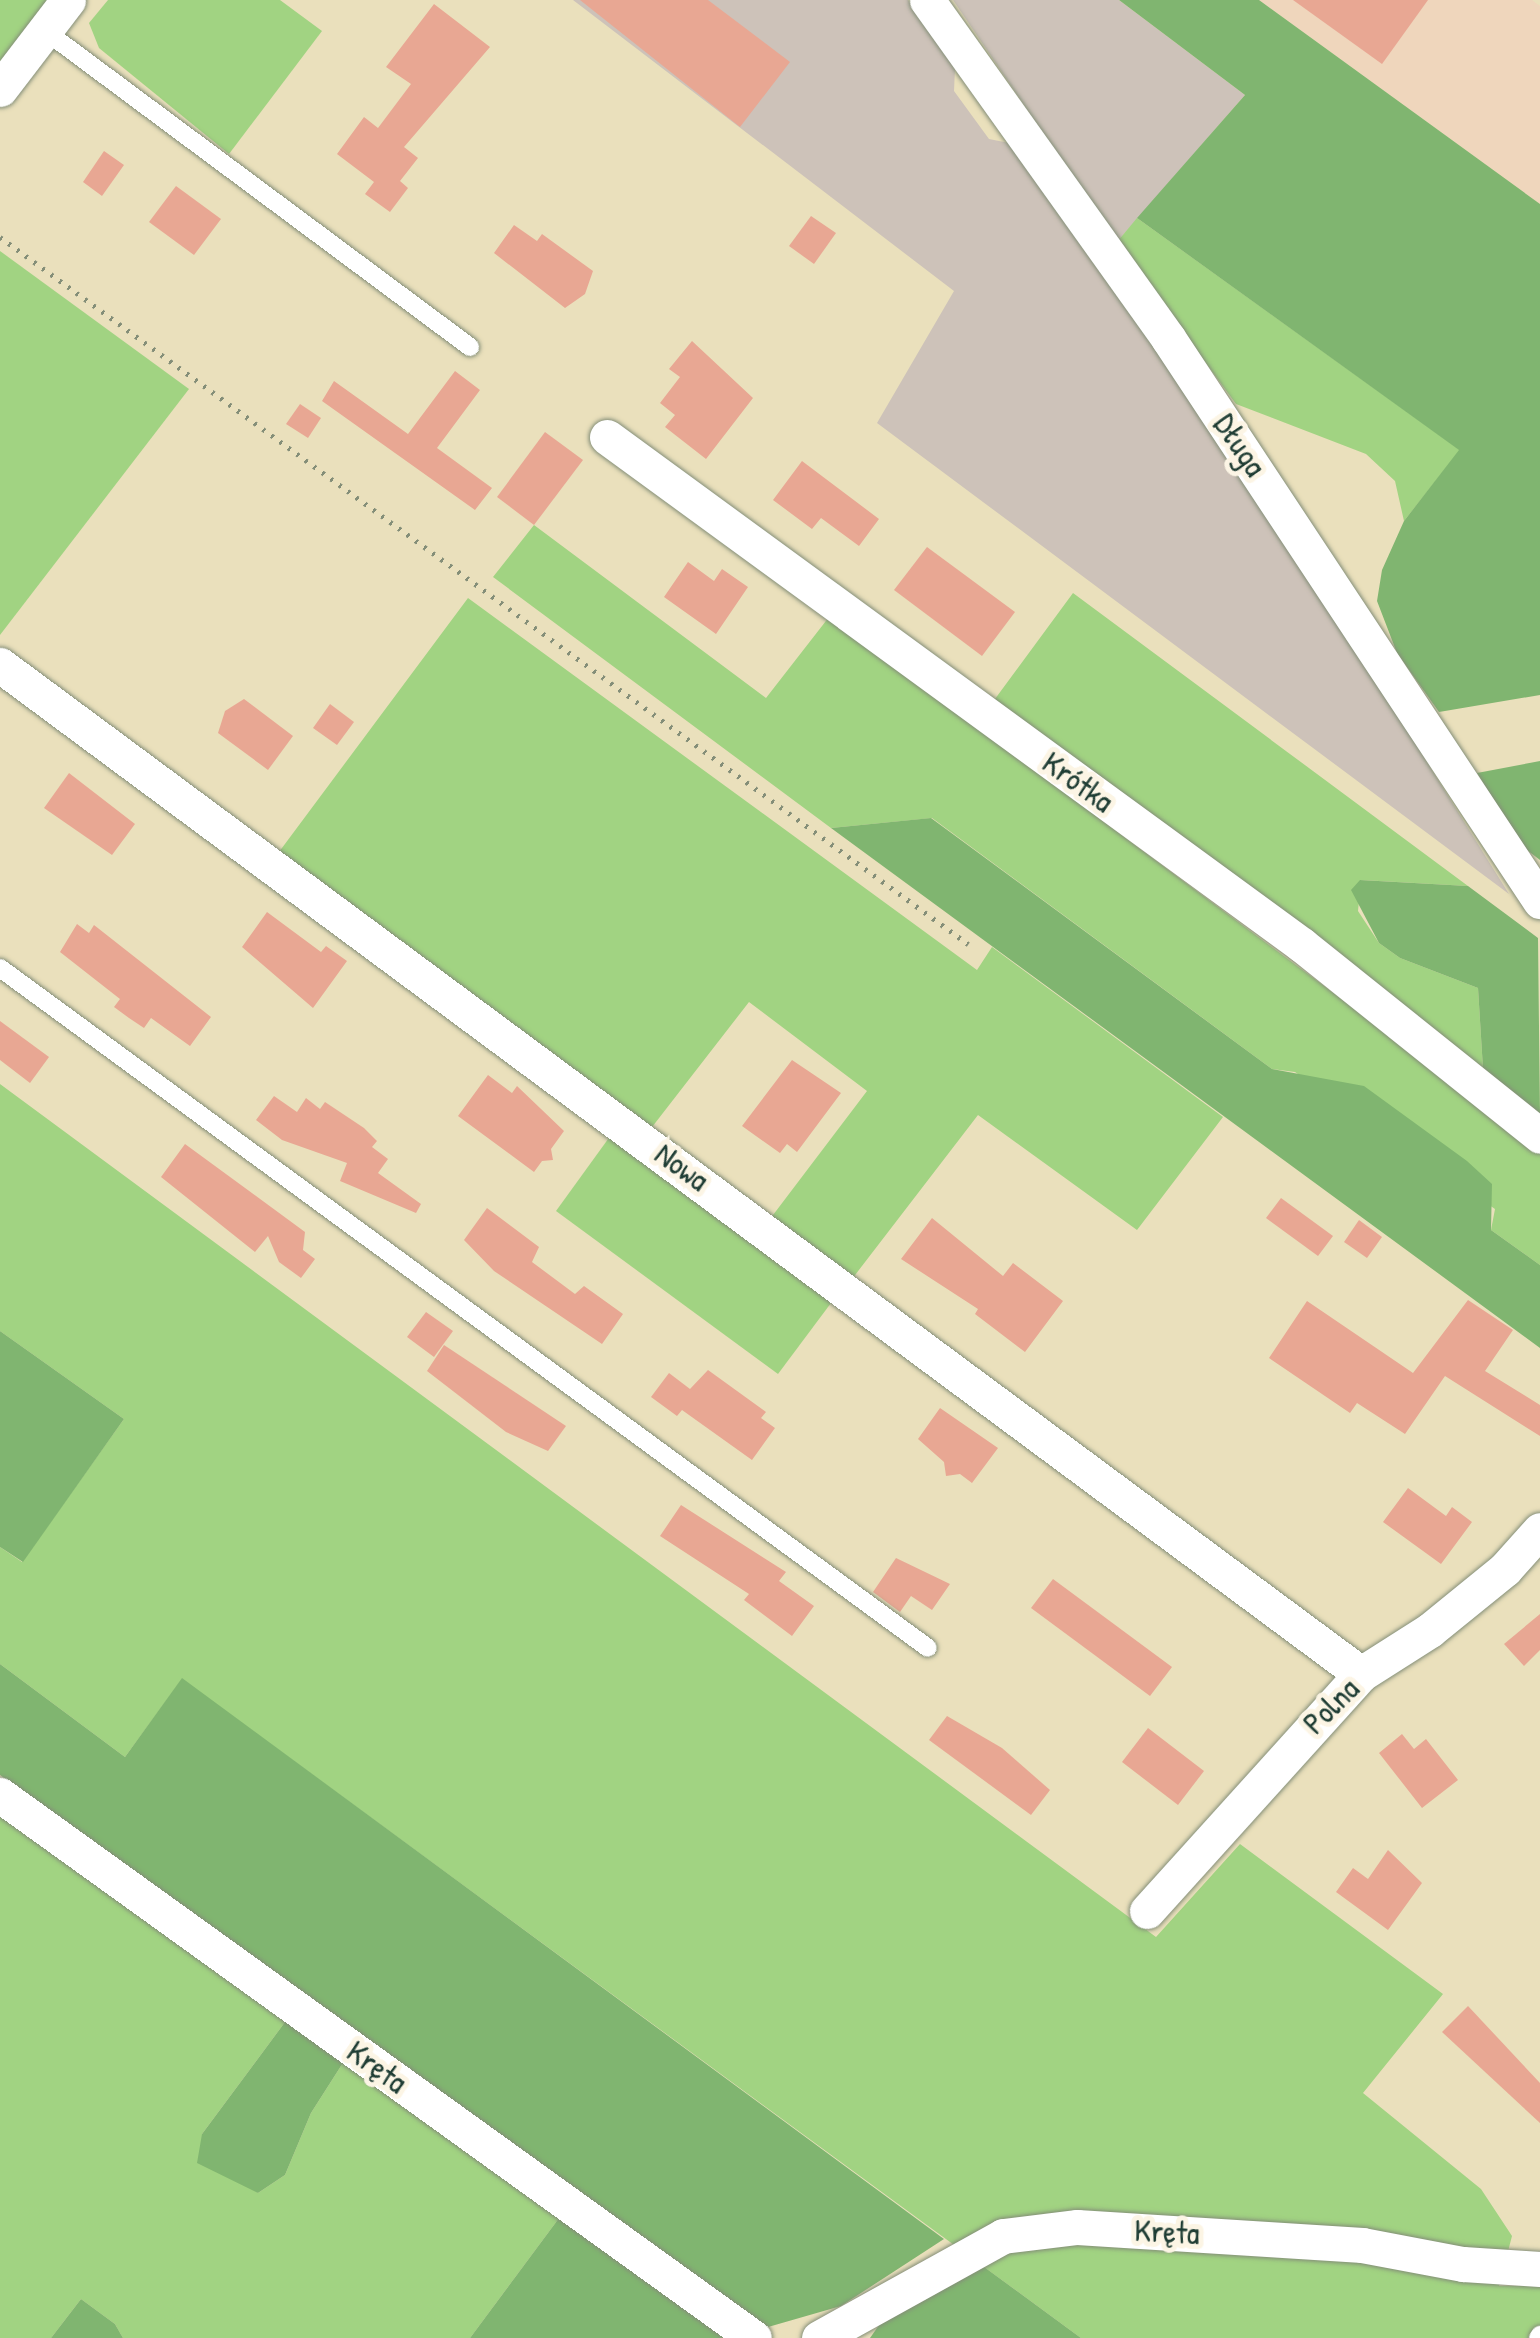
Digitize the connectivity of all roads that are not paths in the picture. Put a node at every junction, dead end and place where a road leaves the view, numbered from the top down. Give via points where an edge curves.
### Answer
1 (68, 0) edge
2 (927, 0) edge
3 (44, 30) junction
4 (0, 89) edge
5 (470, 346) dead end
6 (608, 436) dead end
7 (0, 666) edge
8 (1540, 900) edge
9 (0, 968) edge
10 (1540, 1136) edge
11 (1540, 1530) edge
12 (928, 1648) dead end
13 (1361, 1674) junction
14 (0, 1796) edge
15 (1147, 1911) dead end
16 (1540, 2269) edge
17 (754, 2338) edge
18 (819, 2338) edge

1 - 3 street
2 - 8 street, Długa via 1168,338
3 - 4 street
3 - 5 lane
6 - 10 street, Krótka via 1302,945
7 - 13 street, Nowa
9 - 12 lane
11 - 13 street, Polna via 1505,1569 1430,1630
13 - 15 street, Polna
14 - 17 street, Kręta
16 - 18 street, Kręta via 1464,2264 1362,2245 1078,2227 1004,2236

